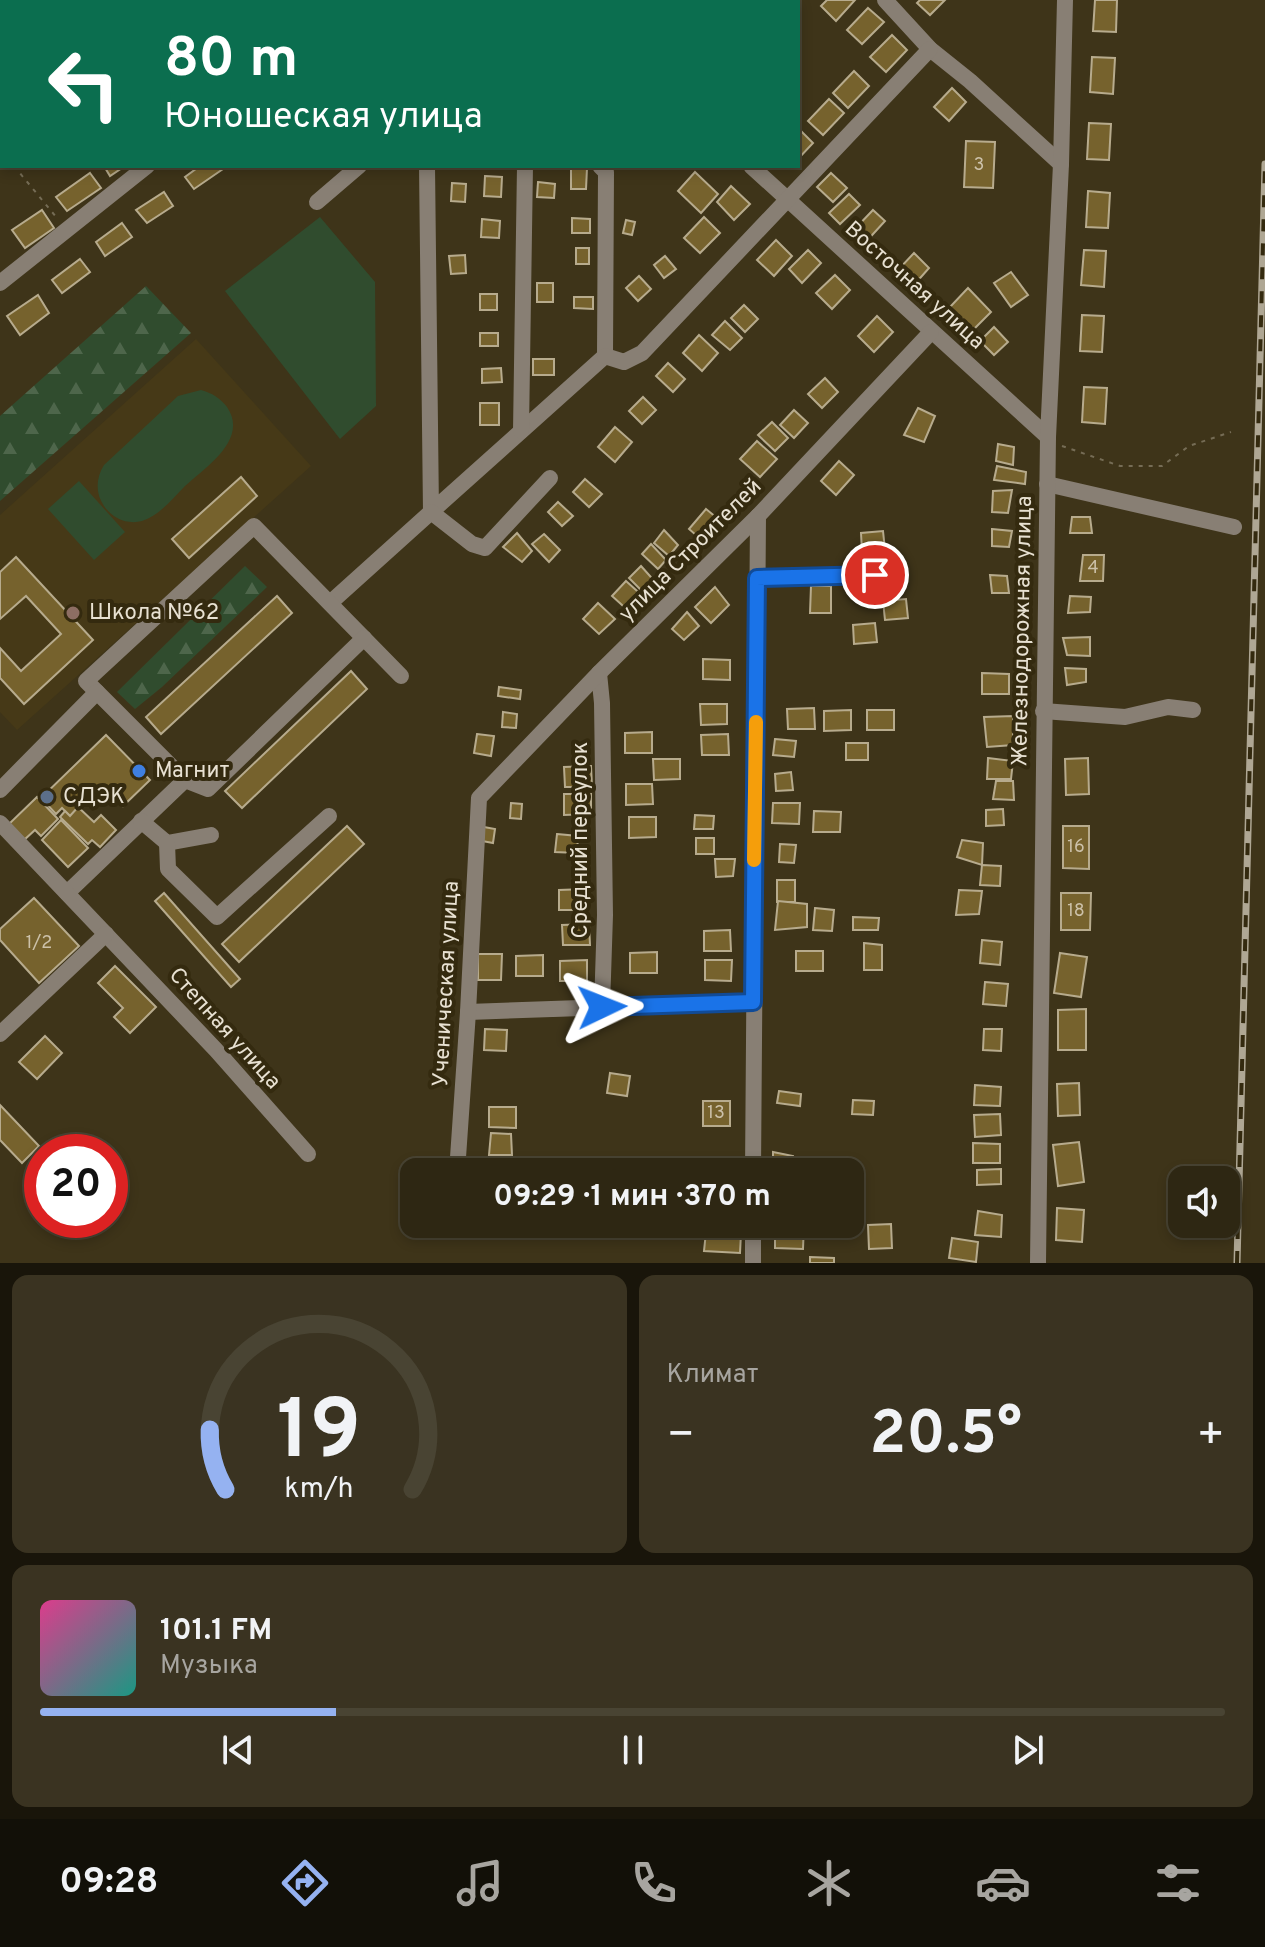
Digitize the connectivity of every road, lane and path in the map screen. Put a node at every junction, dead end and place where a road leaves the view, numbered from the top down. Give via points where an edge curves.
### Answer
1 (885, 0) edge
2 (1065, 0) edge
3 (930, 49) junction
4 (1061, 164) junction
5 (16, 168) edge
6 (144, 168) edge
7 (357, 168) edge
8 (427, 168) edge
9 (525, 168) edge
10 (602, 168) edge
11 (753, 168) edge
12 (786, 199) junction
13 (317, 202) dead end
14 (66, 230) junction
15 (0, 283) edge
16 (931, 332) junction
17 (605, 356) junction
18 (521, 431) junction
19 (1231, 432) dead end
20 (1048, 437) junction
21 (550, 478) dead end
22 (1047, 484) junction
23 (431, 512) junction
24 (758, 516) junction
25 (1234, 527) dead end
26 (875, 575) dead end
27 (757, 578) junction
28 (330, 603) junction
29 (364, 638) junction
30 (599, 673) junction
31 (401, 676) dead end
32 (97, 692) junction
33 (1193, 710) dead end
34 (1043, 711) junction
35 (185, 780) junction
36 (0, 790) edge
37 (479, 798) joint
38 (329, 816) dead end
39 (141, 821) junction
40 (0, 823) edge
41 (211, 835) dead end
42 (167, 843) junction
43 (67, 893) junction
44 (106, 934) junction
45 (753, 1002) junction
46 (602, 1007) junction
47 (468, 1012) junction
48 (0, 1034) edge
49 (308, 1154) dead end
50 (458, 1158) edge
51 (753, 1158) edge
52 (753, 1238) edge
53 (753, 1263) edge
54 (1038, 1263) edge

1 - 3 street
2 - 4 street, Железнодорожная улица
3 - 4 street
3 - 12 street
4 - 20 street, Железнодорожная улица
5 - 14 path
6 - 14 street
7 - 13 street
8 - 23 street
9 - 18 street
10 - 17 street
11 - 12 street, Восточная улица
12 - 16 street, Восточная улица
12 - 17 street via 642,353 624,362
14 - 15 street
16 - 20 street, Восточная улица
16 - 24 street, улица Строителей
17 - 18 street
18 - 23 street
19 - 20 path via 1189,446 1162,466 1120,466 1068,450
20 - 22 street, Железнодорожная улица
21 - 23 street via 485,548
22 - 25 street
22 - 34 street, Железнодорожная улица
23 - 28 street
24 - 27 street
24 - 30 street, улица Строителей
26 - 27 street
27 - 45 street
28 - 29 street
28 - 32 street via 254,526 86,681
29 - 31 street
29 - 35 street via 208,789
30 - 37 street, улица Строителей
30 - 46 street, Средний переулок
32 - 35 street
32 - 36 street
33 - 34 street via 1168,707 1125,717
34 - 54 street, Железнодорожная улица
35 - 39 street
37 - 47 street, Ученическая улица
38 - 42 street via 217,917 168,869
39 - 42 street
39 - 43 street
40 - 43 street, Степная улица
41 - 42 street
43 - 44 street, Степная улица
44 - 48 street
44 - 49 street, Степная улица
45 - 46 street
45 - 51 street
46 - 47 street
47 - 50 street, Ученическая улица
52 - 53 street

